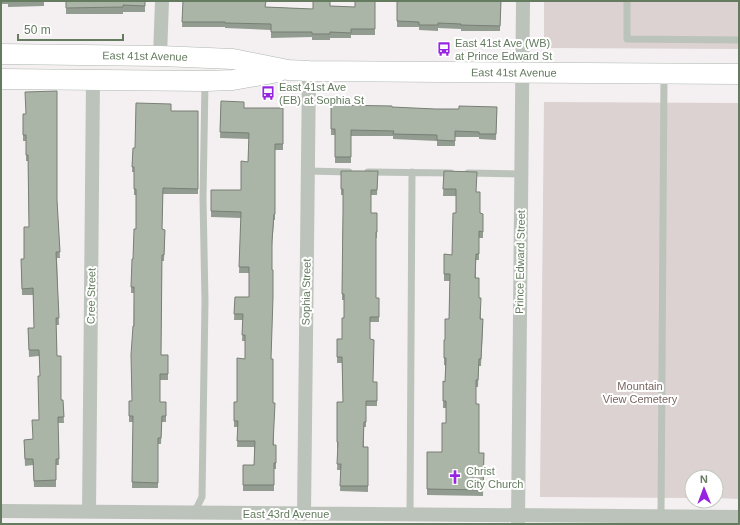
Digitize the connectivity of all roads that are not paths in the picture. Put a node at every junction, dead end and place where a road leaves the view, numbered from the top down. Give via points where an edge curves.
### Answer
1 (162, 1) edge
2 (523, 1) edge
3 (628, 1) edge
4 (739, 40) edge
5 (1, 54) edge
6 (160, 56) junction
7 (288, 70) junction
8 (309, 71) junction
9 (524, 73) junction
10 (664, 74) junction
11 (739, 74) edge
12 (1, 79) edge
13 (93, 80) junction
14 (205, 81) junction
15 (308, 171) junction
16 (356, 172) edge
17 (364, 172) edge
18 (412, 172) junction
19 (521, 174) junction
20 (1, 511) edge
21 (88, 512) junction
22 (304, 514) junction
23 (410, 515) junction
24 (661, 516) junction
25 (739, 517) edge
26 (192, 518) edge
27 (518, 520) edge

1 - 6 street
2 - 9 street, Prince Edward Street
3 - 4 lane via 627,40
5 - 6 main road, East 41st Avenue
6 - 7 main road, East 41st Avenue via 233,59
7 - 8 main road, East 41st Avenue
7 - 14 main road, East 41st Avenue via 233,80
8 - 9 main road, East 41st Avenue
8 - 15 street, Sophia Street
9 - 10 main road, East 41st Avenue
9 - 19 street, Prince Edward Street
10 - 11 main road, East 41st Avenue
10 - 24 lane
12 - 13 main road, East 41st Avenue
13 - 14 main road, East 41st Avenue
13 - 21 street, Cree Street
14 - 26 lane via 202,497
15 - 16 lane
15 - 22 street, Sophia Street
17 - 18 lane
18 - 19 lane
18 - 23 lane
19 - 27 street, Prince Edward Street
20 - 21 street, East 43rd Avenue
21 - 26 street, East 43rd Avenue
22 - 23 street, East 43rd Avenue
22 - 26 street, East 43rd Avenue
23 - 27 street, East 43rd Avenue
24 - 25 street, East 43rd Avenue
24 - 27 street, East 43rd Avenue

